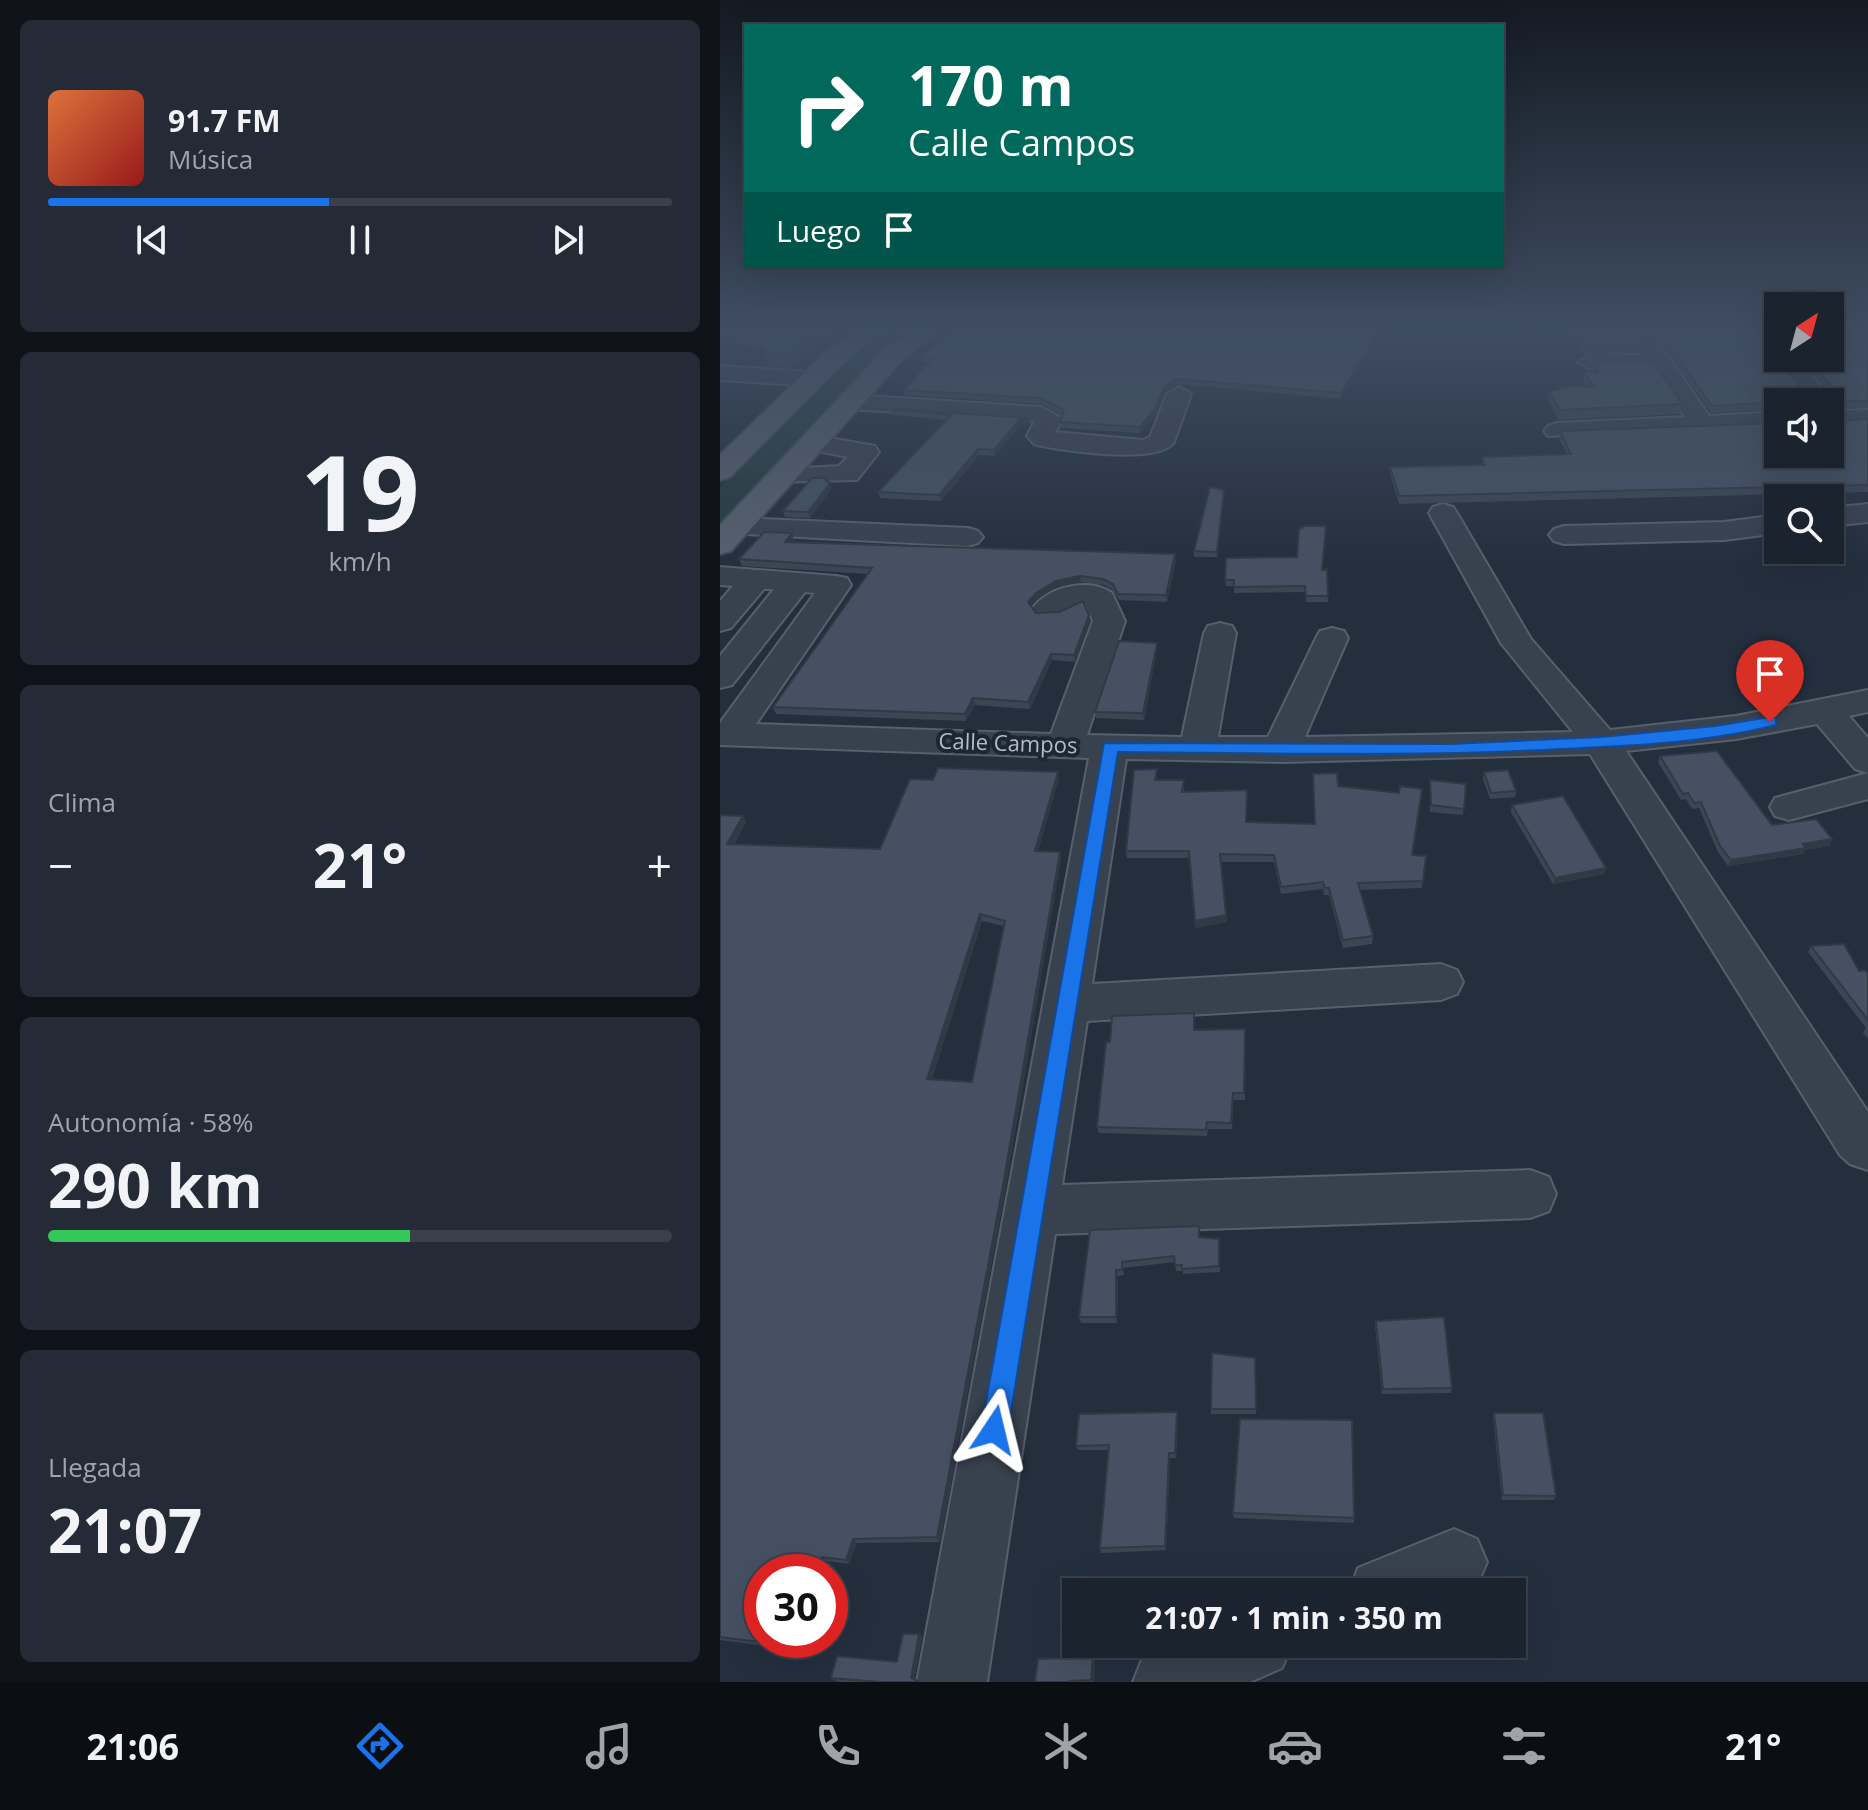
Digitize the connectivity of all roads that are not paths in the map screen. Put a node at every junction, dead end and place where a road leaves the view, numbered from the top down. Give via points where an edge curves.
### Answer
1 (783, 408) edge
2 (844, 408) edge
3 (953, 408) edge
4 (1174, 408) edge
5 (1691, 408) edge
6 (1844, 415) edge
7 (1868, 417) edge
8 (1764, 421) edge
9 (1701, 423) junction
10 (912, 430) dead end
11 (1557, 431) edge
12 (821, 433) junction
13 (720, 471) edge
14 (781, 476) junction
15 (1443, 513) dead end
16 (1868, 513) edge
17 (1844, 516) edge
18 (1764, 526) edge
19 (728, 535) edge
20 (1564, 535) dead end
21 (968, 537) dead end
22 (720, 576) edge
23 (756, 578) junction
24 (797, 581) junction
25 (1048, 609) edge
26 (720, 621) edge
27 (1220, 633) dead end
28 (1332, 638) dead end
29 (720, 678) edge
30 (737, 700) edge
31 (1868, 701) edge
32 (1826, 712) junction
33 (726, 734) edge
34 (1601, 742) junction
35 (1088, 746) junction
36 (1200, 749) junction
37 (1283, 750) junction
38 (1868, 761) edge
39 (1868, 786) edge
40 (1789, 807) dead end
41 (1441, 982) dead end
42 (1067, 1004) junction
43 (1868, 1148) edge
44 (1530, 1194) dead end
45 (1032, 1210) junction
46 (1454, 1562) dead end
47 (1416, 1578) edge
48 (1225, 1658) edge
49 (952, 1682) edge
50 (1168, 1682) edge

1 - 13 main road
2 - 12 main road
3 - 4 street via 1041,414 1050,419 1043,439 1146,448 1161,442
5 - 9 street
6 - 7 street
8 - 9 street
9 - 11 street
10 - 12 street
12 - 14 main road
12 - 14 street via 866,452 847,474
14 - 19 main road
15 - 34 street via 1517,643
16 - 17 street
18 - 20 street
19 - 21 street
22 - 23 street
23 - 24 street
23 - 26 street
24 - 29 street
24 - 30 street via 836,585
25 - 35 street via 1074,594 1090,594 1107,607
27 - 36 street
28 - 37 street
30 - 33 street
31 - 32 street, Calle Campos
32 - 34 street, Calle Campos via 1715,732
32 - 38 street
33 - 35 street, Calle Campos
34 - 37 street, Calle Campos
34 - 43 street
35 - 36 street, Calle Campos
35 - 42 street
36 - 37 street, Calle Campos
39 - 40 street
41 - 42 street
42 - 45 street
44 - 45 street
45 - 49 street
46 - 47 street
48 - 50 street

